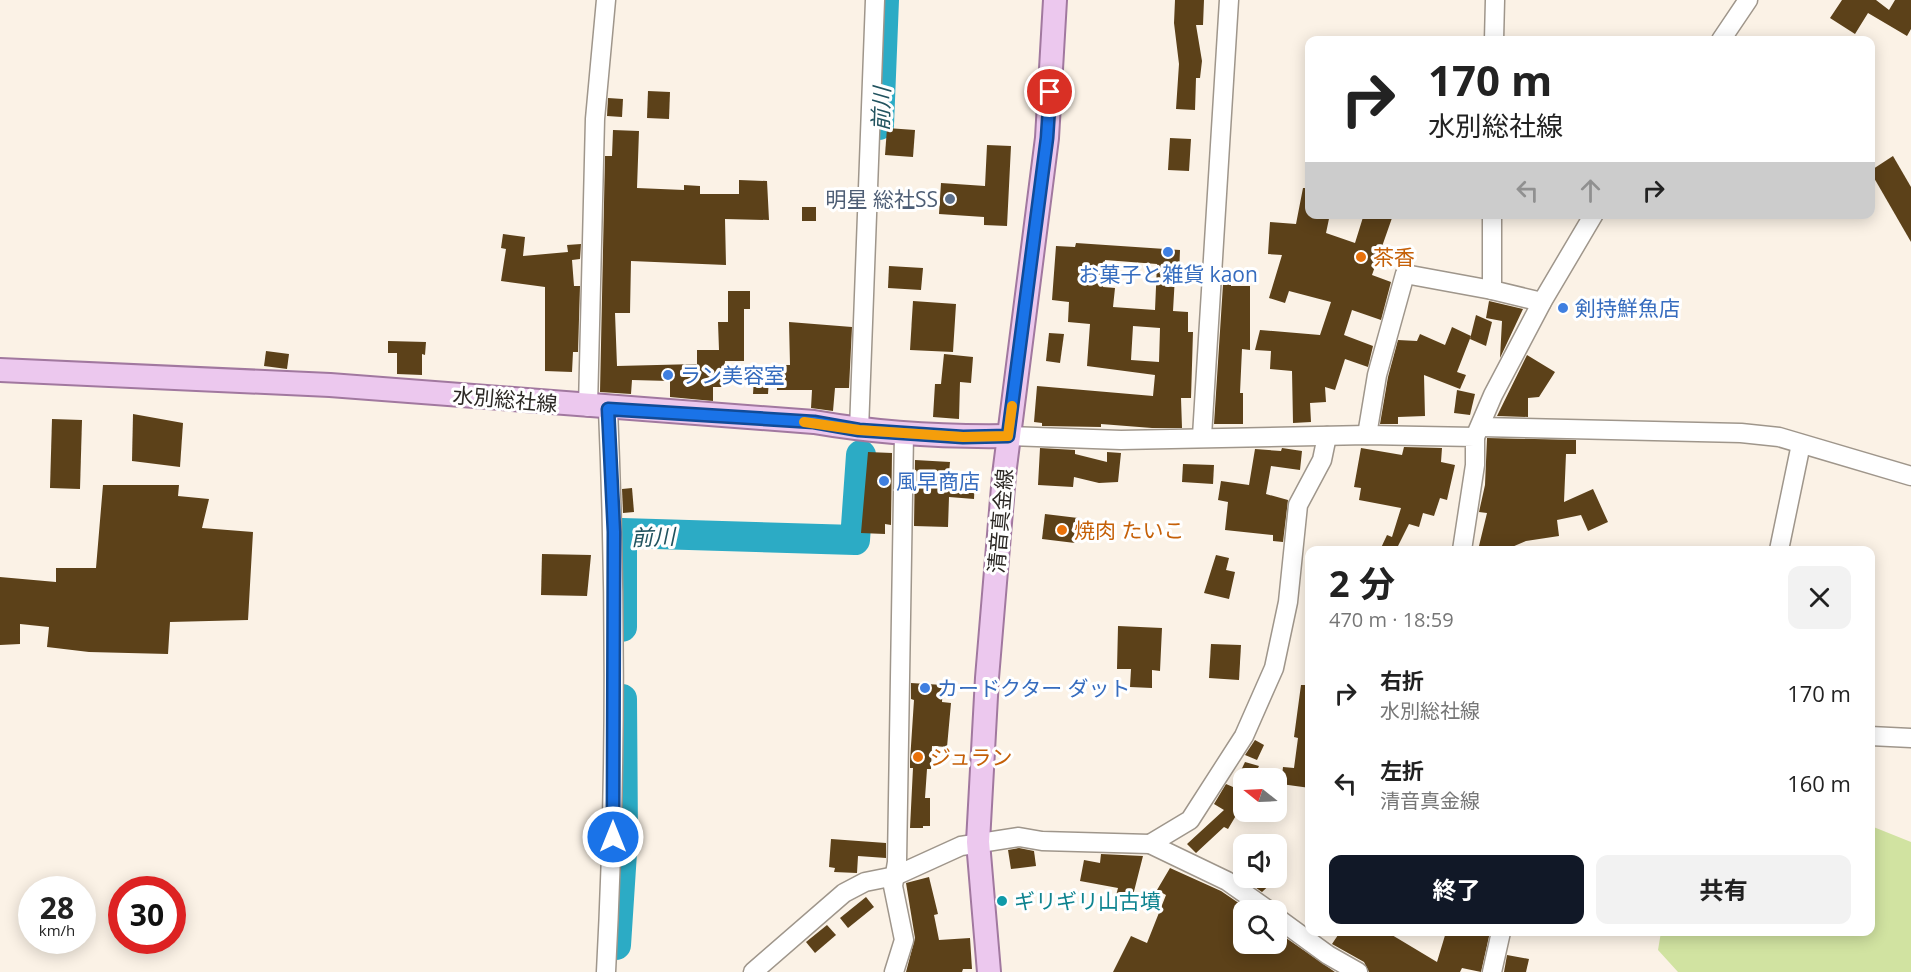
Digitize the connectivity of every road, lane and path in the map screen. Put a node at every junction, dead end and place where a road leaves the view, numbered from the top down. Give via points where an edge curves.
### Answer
1 (606, 0) edge
2 (875, 0) edge
3 (1055, 0) edge
4 (1229, 0) edge
5 (1495, 0) edge
6 (1748, 0) edge
7 (1494, 36) edge
8 (1724, 36) edge
9 (1492, 219) edge
10 (1591, 219) edge
11 (1492, 291) junction
12 (1542, 302) junction
13 (0, 370) edge
14 (598, 408) junction
15 (859, 430) junction
16 (904, 432) junction
17 (1478, 432) junction
18 (1367, 435) junction
19 (1008, 436) junction
20 (1202, 436) junction
21 (1327, 436) junction
22 (1801, 444) junction
23 (1911, 476) edge
24 (1463, 546) edge
25 (1780, 546) edge
26 (1875, 736) edge
27 (1911, 738) edge
28 (978, 842) junction
29 (1150, 844) junction
30 (895, 876) junction
31 (1254, 900) edge
32 (1287, 925) edge
33 (1500, 936) edge
34 (606, 972) edge
35 (753, 972) edge
36 (894, 972) edge
37 (989, 972) edge
38 (1358, 972) edge
39 (1492, 972) edge

1 - 14 street via 595,119
2 - 15 street
3 - 19 main road, 清音真金線 via 1047,138
4 - 20 street
5 - 7 street
6 - 8 street
9 - 11 street
10 - 12 street
11 - 12 street
11 - 18 street via 1405,274 1377,375
12 - 17 street
13 - 14 main road, 水別総社線 via 330,385
14 - 15 main road, 水別総社線 via 814,422
14 - 34 street via 614,532 613,825
15 - 16 main road, 水別総社線
16 - 19 main road, 水別総社線
16 - 30 street
17 - 18 street
17 - 22 street via 1741,433
17 - 24 street
18 - 21 street
19 - 20 street via 1121,440
19 - 28 main road, 清音真金線 via 987,678
20 - 21 street
21 - 29 street via 1322,460 1298,505 1288,602 1274,668 1244,736 1190,820
22 - 23 street
22 - 25 street
26 - 27 street
28 - 29 street via 1019,837 1042,842
28 - 30 street
28 - 37 main road, 清音真金線
29 - 31 street via 1227,880
30 - 35 street via 865,882 844,893
30 - 36 street via 894,892 904,940
32 - 38 street
33 - 39 street

